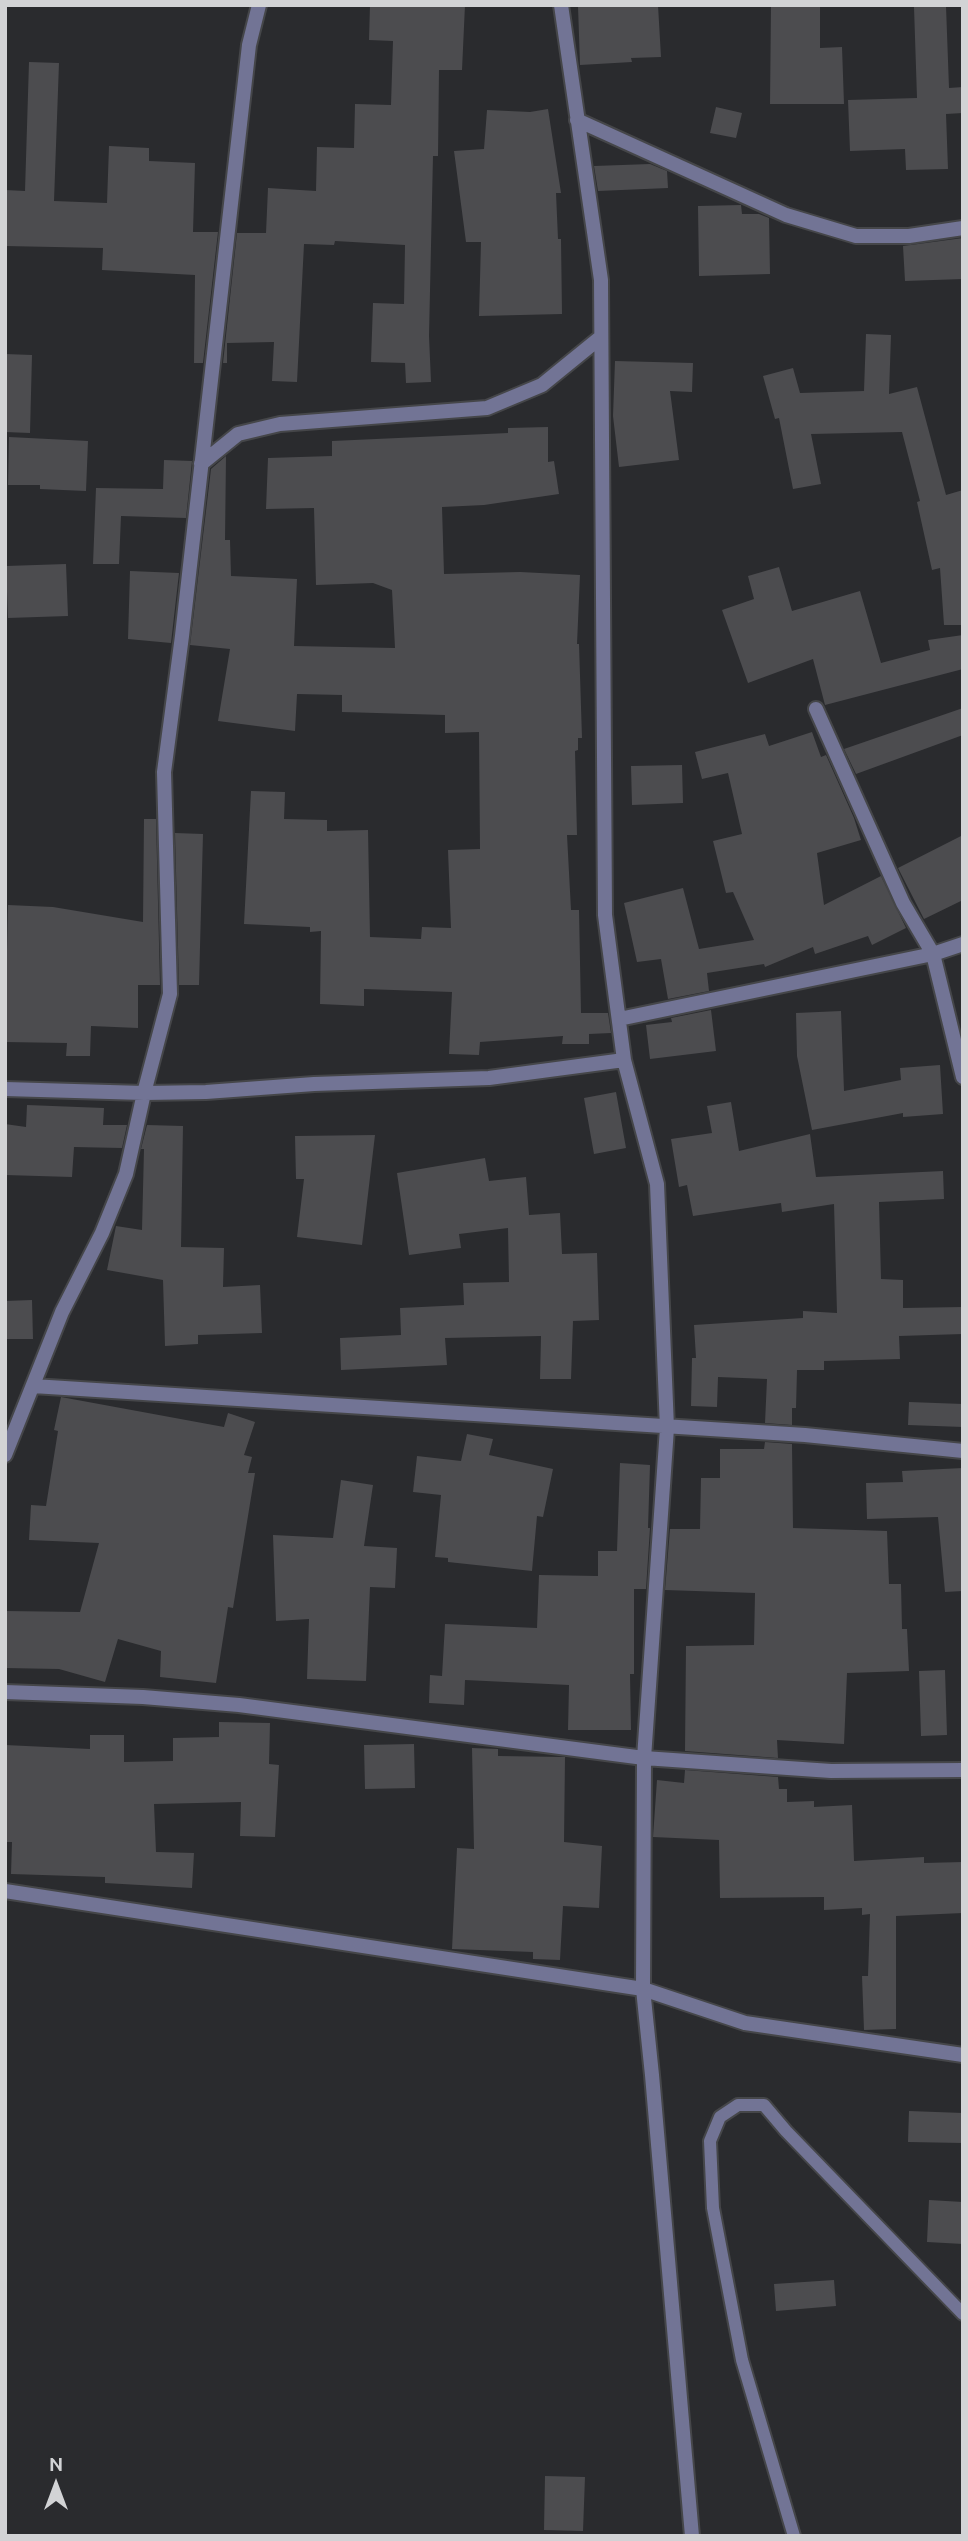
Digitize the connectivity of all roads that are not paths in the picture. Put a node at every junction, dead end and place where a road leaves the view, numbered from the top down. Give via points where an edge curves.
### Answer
1 (259, 5) edge
2 (561, 5) edge
3 (578, 120) junction
4 (963, 228) edge
5 (601, 337) junction
6 (201, 464) junction
7 (816, 709) dead end
8 (963, 944) edge
9 (933, 954) junction
10 (618, 1019) junction
11 (624, 1060) junction
12 (963, 1077) edge
13 (5, 1089) edge
14 (144, 1093) junction
15 (33, 1385) junction
16 (667, 1427) junction
17 (963, 1451) edge
18 (5, 1455) edge
19 (5, 1692) edge
20 (644, 1758) junction
21 (963, 1770) edge
22 (5, 1891) edge
23 (643, 1989) junction
24 (963, 2055) edge
25 (963, 2314) edge
26 (692, 2536) edge
27 (794, 2536) edge

1 - 6 street via 249,45
2 - 3 street
3 - 4 street via 786,215 856,236 909,236
3 - 5 street via 601,280
5 - 6 street via 542,385 487,408 280,424 238,433
5 - 10 street via 605,915
6 - 14 street via 164,772 170,994
7 - 9 street via 903,903
8 - 9 street
9 - 10 street
9 - 12 street
10 - 11 street
11 - 14 street via 489,1078
11 - 16 street via 657,1184
13 - 14 street
14 - 15 street via 127,1174
15 - 16 street
15 - 18 street
16 - 17 street
16 - 20 street
19 - 20 street via 239,1704
20 - 21 street via 831,1771
20 - 23 street
22 - 23 street
23 - 24 street via 745,2022
23 - 26 street
25 - 27 lane via 764,2105 738,2105 720,2117 710,2141 713,2208 742,2360

